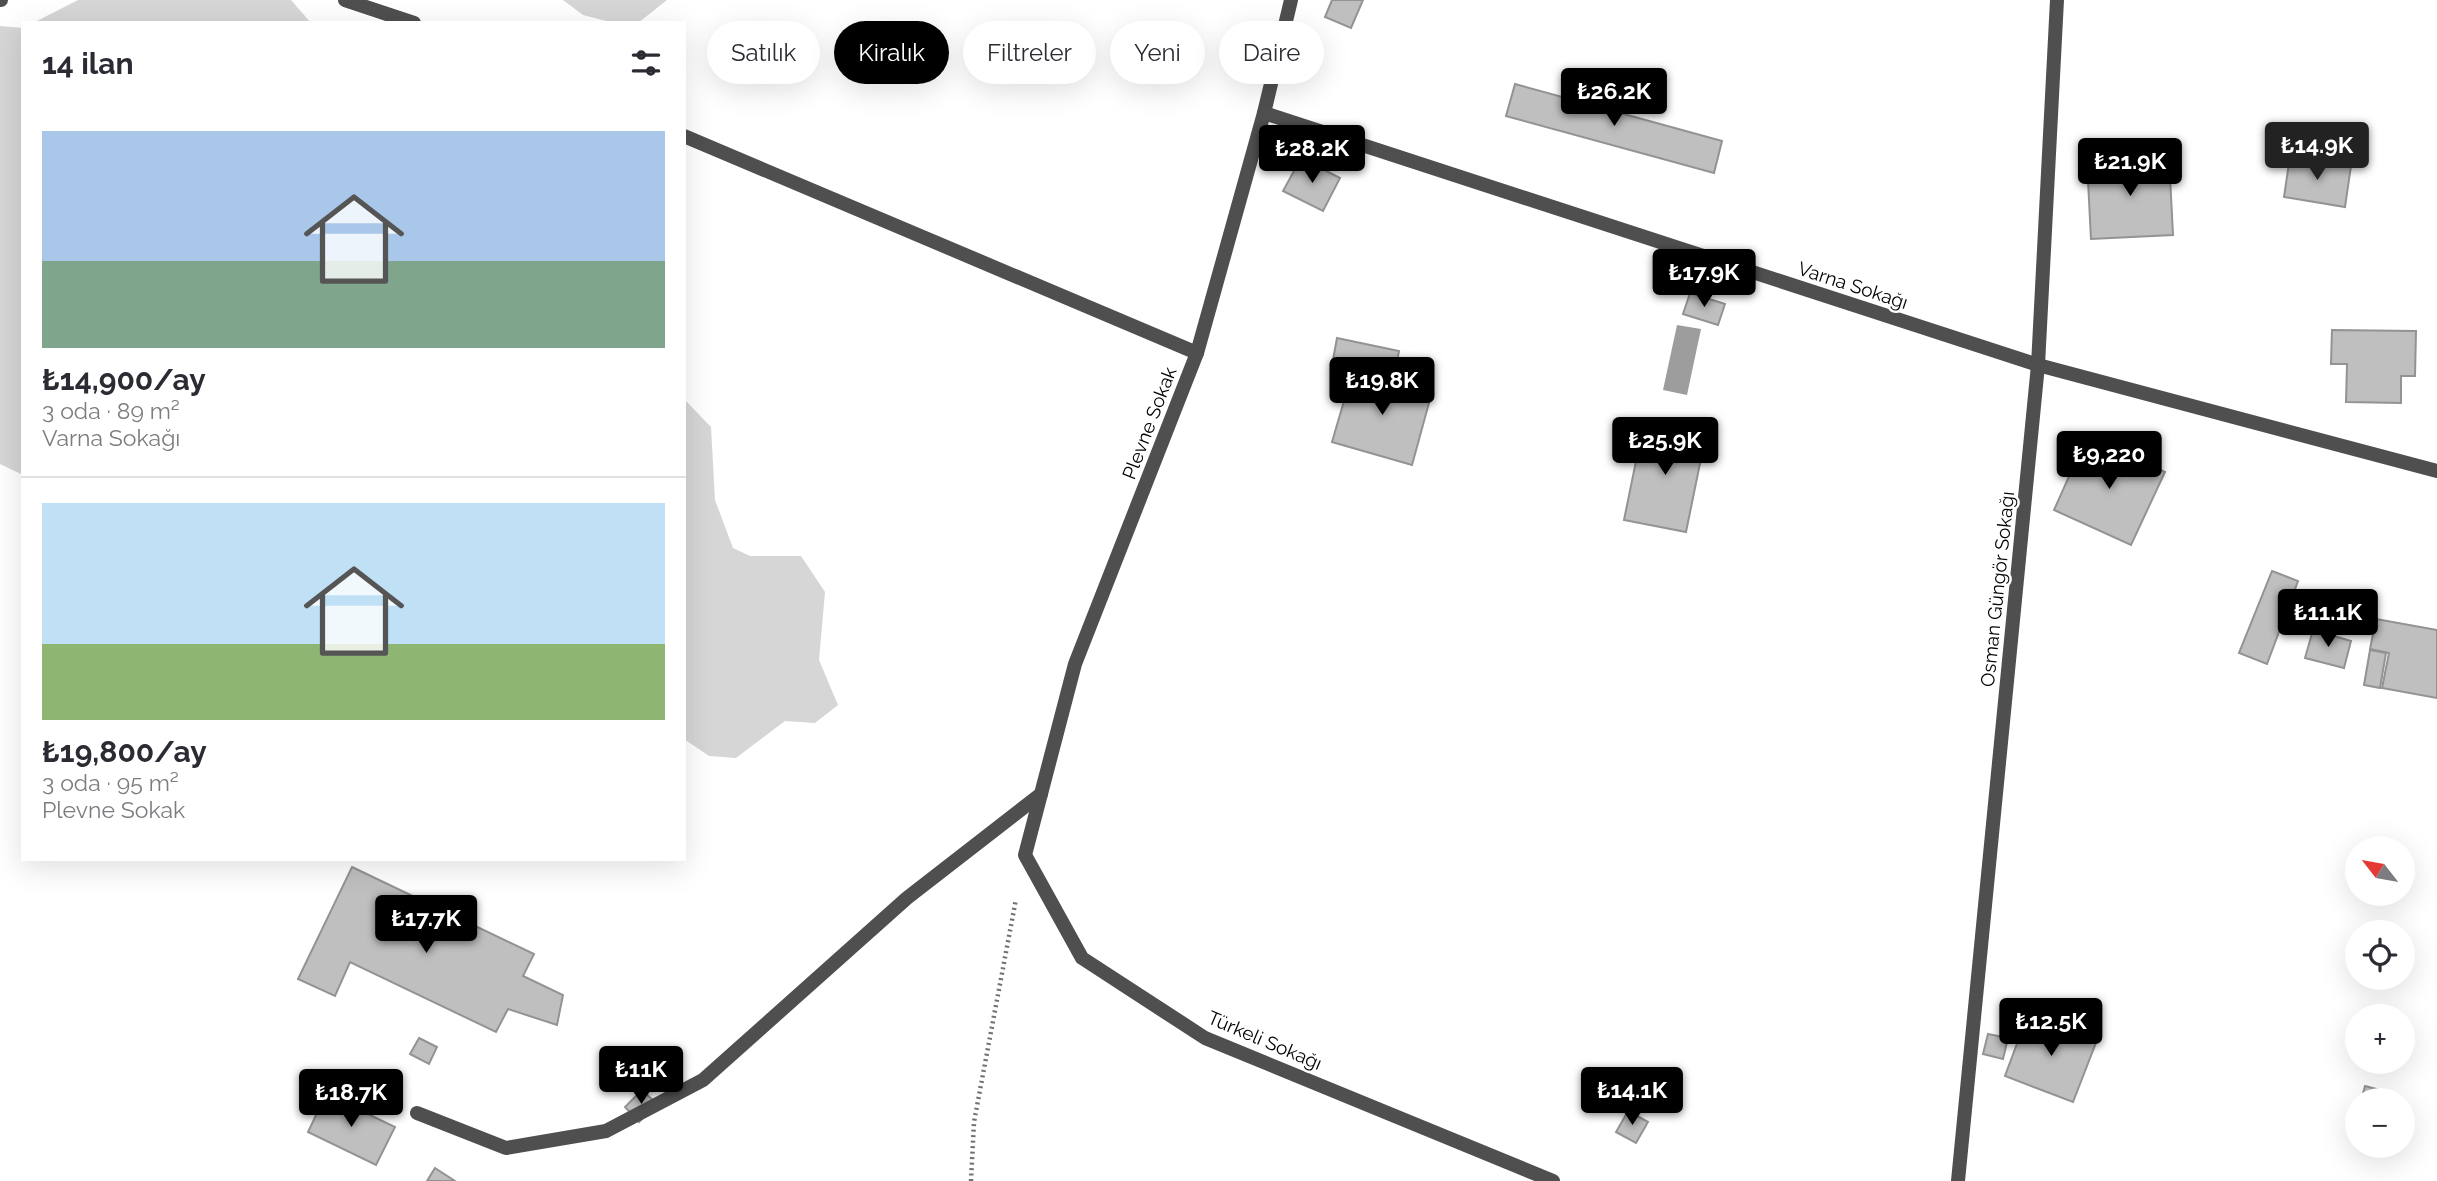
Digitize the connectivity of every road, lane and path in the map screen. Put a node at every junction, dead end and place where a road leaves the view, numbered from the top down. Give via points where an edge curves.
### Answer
1 (345, 0) edge
2 (1291, 0) edge
3 (2056, 0) edge
4 (408, 21) edge
5 (1264, 113) junction
6 (686, 137) edge
7 (1197, 353) junction
8 (2038, 365) junction
9 (2437, 471) edge
10 (1041, 794) junction
11 (1025, 855) junction
12 (417, 1113) dead end
13 (971, 1181) edge
14 (1553, 1181) edge
15 (1958, 1181) edge

1 - 4 street
2 - 5 street, Plevne Sokak
3 - 8 street, Osman Güngör Sokağı
5 - 7 street, Plevne Sokak
5 - 8 street, Varna Sokağı
6 - 7 street
7 - 10 street, Plevne Sokak via 1075,664
8 - 9 street, Varna Sokağı
8 - 15 street, Osman Güngör Sokağı
10 - 11 street, Plevne Sokak
10 - 12 street via 907,898 703,1080 606,1131 506,1148
11 - 13 path via 974,1122
11 - 14 street, Türkeli Sokağı via 1082,958 1205,1038

